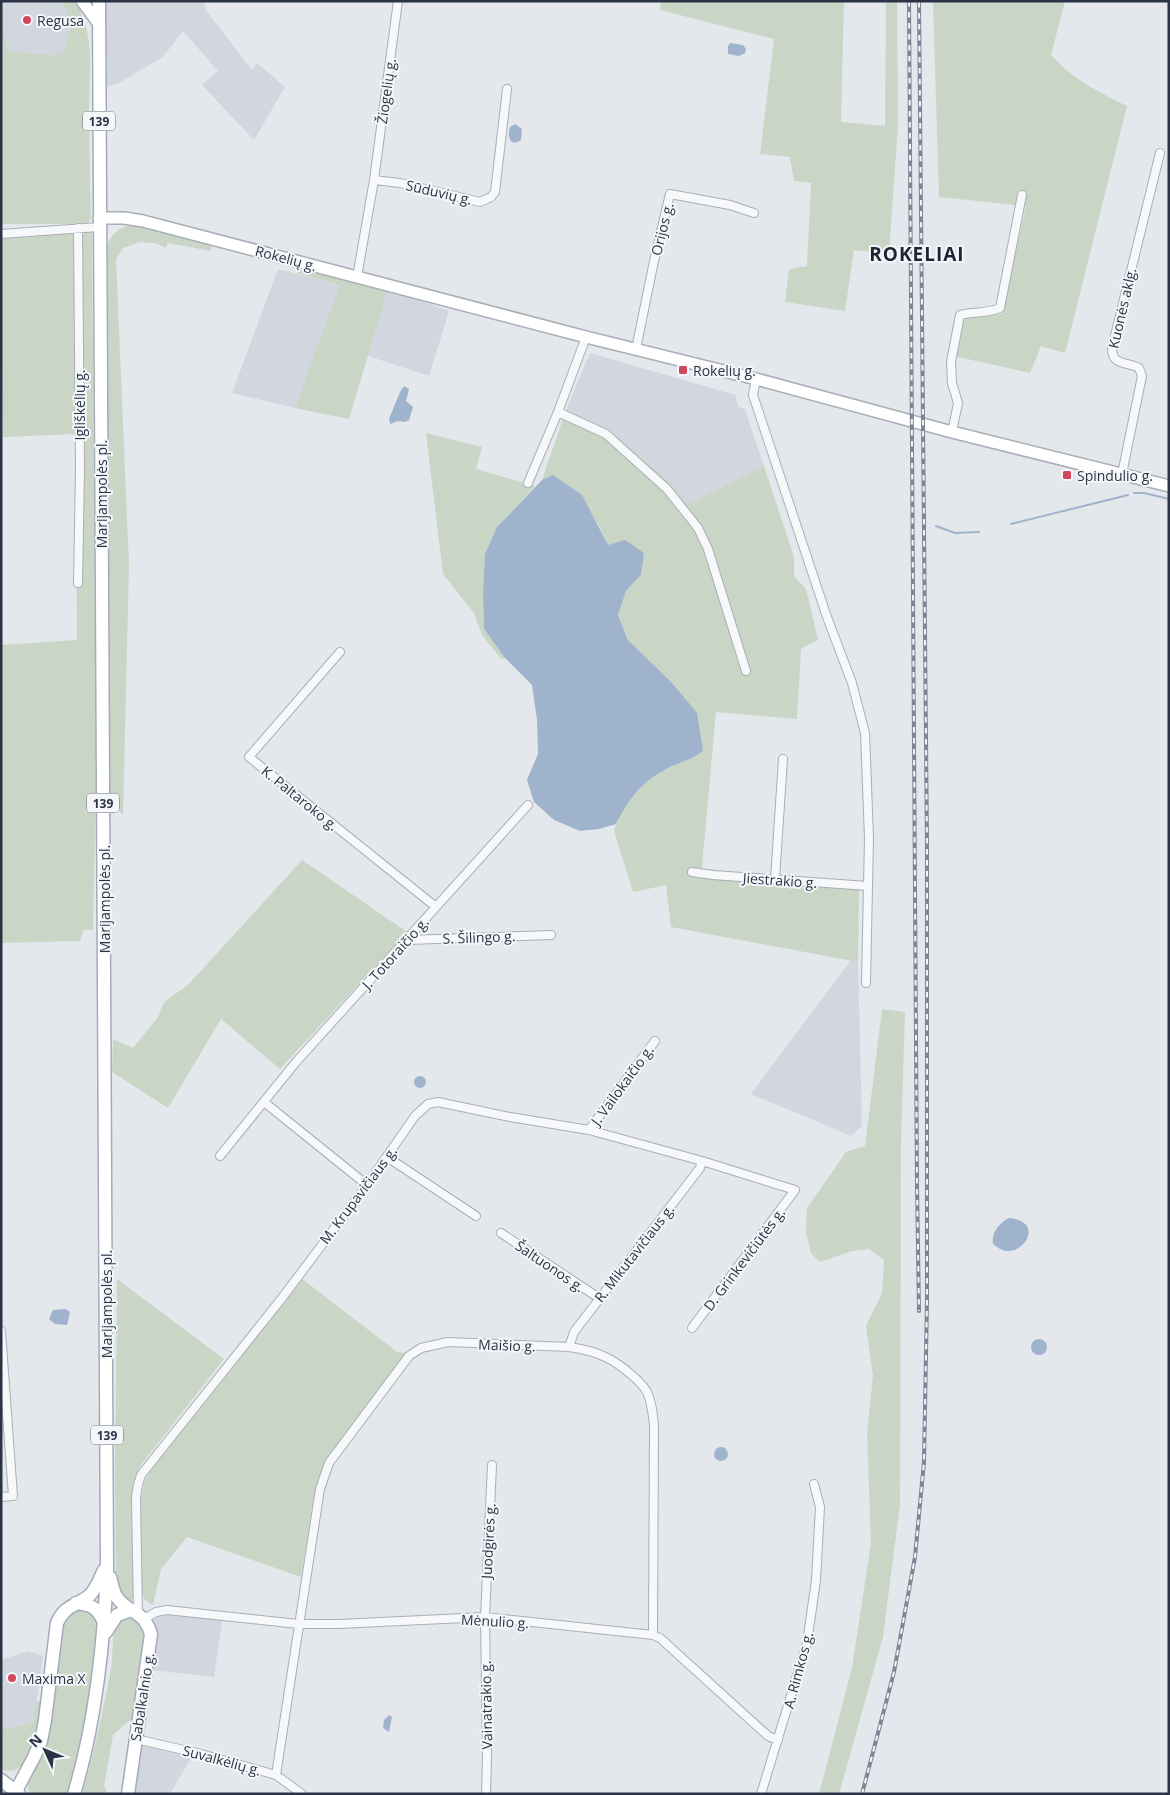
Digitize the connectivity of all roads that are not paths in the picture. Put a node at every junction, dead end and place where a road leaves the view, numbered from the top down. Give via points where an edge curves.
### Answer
1 (82, 1) edge
2 (99, 1) edge
3 (398, 1) edge
4 (98, 24) junction
5 (507, 89) dead end
6 (1160, 153) dead end
7 (374, 180) junction
8 (1022, 195) dead end
9 (754, 213) dead end
10 (99, 222) junction
11 (78, 228) junction
12 (1, 234) edge
13 (357, 277) junction
14 (586, 337) junction
15 (636, 350) junction
16 (756, 379) junction
17 (558, 412) junction
18 (952, 432) junction
19 (1122, 474) junction
20 (528, 483) dead end
21 (1169, 486) edge
22 (78, 583) dead end
23 (340, 652) dead end
24 (746, 671) dead end
25 (783, 759) dead end
26 (528, 805) dead end
27 (692, 872) dead end
28 (775, 879) junction
29 (868, 886) junction
30 (436, 907) junction
31 (551, 935) dead end
32 (407, 940) junction
33 (866, 983) dead end
34 (655, 1041) dead end
35 (264, 1102) junction
36 (590, 1130) junction
37 (220, 1156) dead end
38 (387, 1157) junction
39 (702, 1161) junction
40 (366, 1185) junction
41 (795, 1190) joint
42 (476, 1216) dead end
43 (501, 1233) dead end
44 (599, 1298) junction
45 (692, 1328) dead end
46 (1, 1331) edge
47 (569, 1347) junction
48 (492, 1465) dead end
49 (814, 1484) dead end
50 (1, 1497) edge
51 (107, 1563) junction
52 (76, 1603) junction
53 (138, 1614) junction
54 (485, 1617) junction
55 (298, 1624) junction
56 (104, 1630) junction
57 (653, 1635) junction
58 (136, 1739) junction
59 (778, 1740) junction
60 (276, 1774) junction
61 (1, 1780) edge
62 (16, 1793) edge
63 (74, 1794) edge
64 (128, 1794) edge
65 (302, 1794) edge
66 (486, 1794) edge
67 (761, 1794) edge

1 - 4 main road
2 - 4 main road, Marijampolės pl. / 139
3 - 7 street, Žiogelių g.
4 - 10 main road, Marijampolės pl. / 139
5 - 7 street, Sūduvių g. via 495,192 491,197 480,202
6 - 19 street, Kuonės aklg. via 1112,348 1116,361 1139,368 1142,376
7 - 13 street
8 - 18 street via 1000,308 960,315 951,362 952,383 958,403
9 - 15 street, Orijos g. via 730,205 670,194
10 - 11 street
10 - 13 main road, Rokelių g. via 124,218 143,221
10 - 51 main road, Marijampolės pl. / 139
11 - 12 street
11 - 22 street, Igliškėlių g.
13 - 14 main road, Rokelių g.
14 - 15 main road, Rokelių g.
14 - 17 street
15 - 16 main road, Rokelių g.
16 - 18 main road, Rokelių g.
16 - 29 street via 753,394 827,617 852,682 865,734
17 - 20 street
17 - 24 street via 606,434 667,488 698,528 708,549
18 - 19 main road, Rokelių g.
19 - 21 main road, Rokelių g.
23 - 30 street, K. Paltaroko g. via 250,757
25 - 28 street
26 - 30 street, J. Totoraičio g.
27 - 28 street, Jiestrakio g.
28 - 29 street, Jiestrakio g.
29 - 33 street
30 - 32 street, J. Totoraičio g.
31 - 32 street, S. Šilingo g.
32 - 35 street, J. Totoraičio g.
34 - 36 street, J. Vailokaičio g.
35 - 37 street, J. Totoraičio g.
35 - 40 street
36 - 38 street, M. Krupavičiaus g. via 438,1102 428,1104 415,1116
36 - 39 street, M. Krupavičiaus g.
38 - 40 street, M. Krupavičiaus g.
38 - 42 street
39 - 41 street, M. Krupavičiaus g.
39 - 44 street, R. Mikutavičiaus g. via 700,1168
40 - 53 street, M. Krupavičiaus g. via 282,1298 141,1476 136,1497
41 - 45 street, D. Grinkevičiūtės g.
43 - 44 street, Šaltuonos g.
44 - 47 street, R. Mikutavičiaus g. via 574,1332
46 - 50 street via 13,1496
47 - 55 street, Maišio g. via 448,1342 421,1348 409,1356 324,1475
47 - 57 street, Maišio g. via 603,1354 622,1366 646,1390 652,1408
48 - 54 street, Juodgirės g.
49 - 59 street, A. Rimkos g. via 820,1507 810,1625
51 - 52 main road via 96,1588
51 - 53 main road via 117,1597
51 - 56 main road, Marijampolės pl. / 139
52 - 56 main road via 90,1604 95,1608
52 - 62 main road via 66,1609 57,1622 41,1741
53 - 55 street, Mėnulio g. via 167,1610
53 - 56 main road via 117,1615
53 - 58 main road, Sabalkalnio g. via 151,1634
54 - 55 street, Mėnulio g.
54 - 57 street, Mėnulio g.
54 - 66 street, Vainatrakio g.
55 - 60 street, Maišio g.
56 - 63 main road, Marijampolės pl. / 139 via 95,1698
57 - 59 street via 768,1736
58 - 60 street, Suvalkėlių g.
58 - 64 main road, Sabalkalnio g.
59 - 67 street, A. Rimkos g.
60 - 65 street, Suvalkėlių g.
61 - 62 main road

